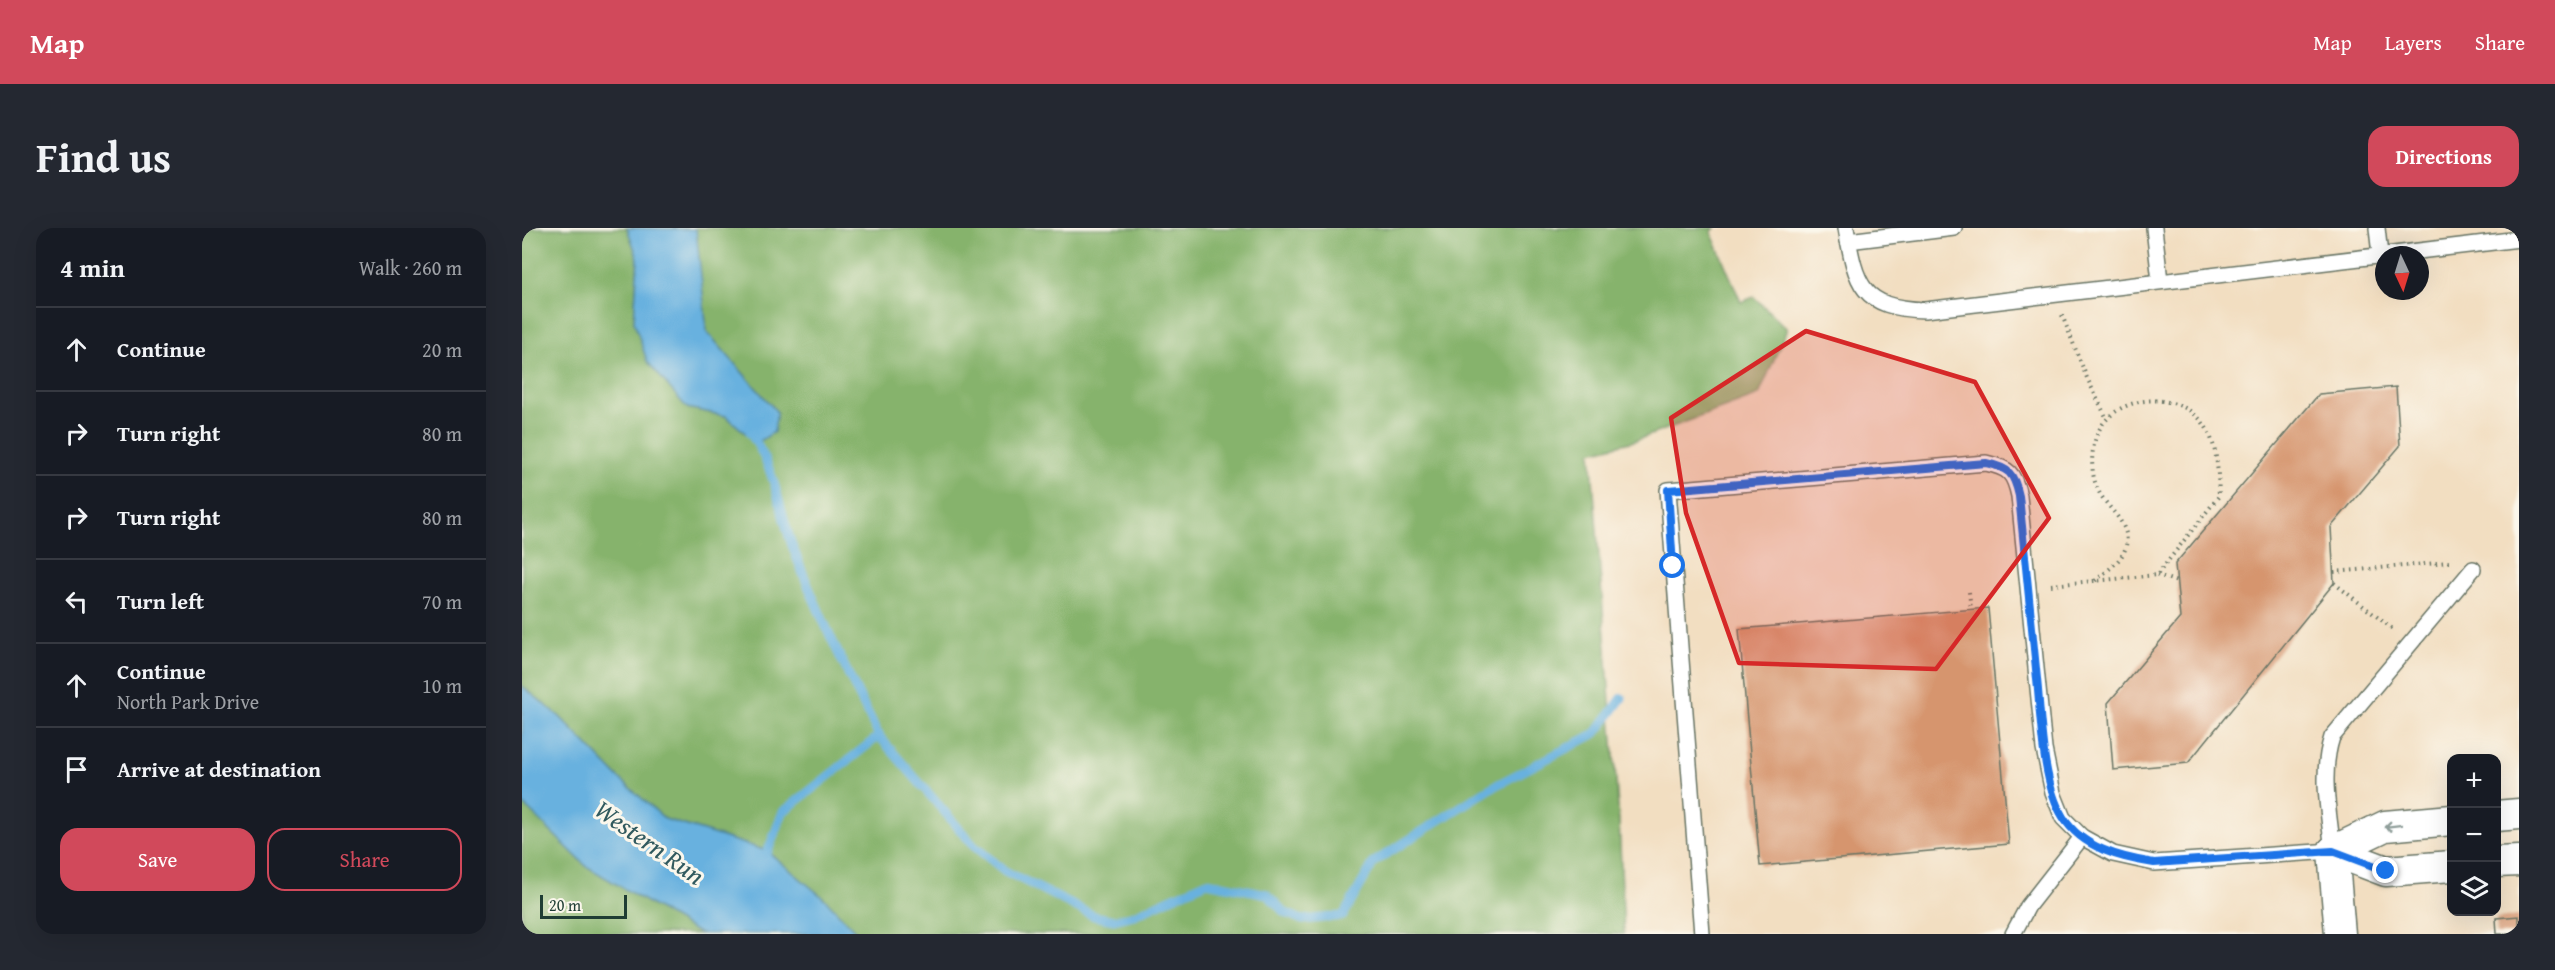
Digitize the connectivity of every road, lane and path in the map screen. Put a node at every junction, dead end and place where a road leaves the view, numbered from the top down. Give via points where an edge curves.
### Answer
1 (1954, 228) edge
2 (2154, 228) edge
3 (2377, 228) edge
4 (1847, 234) edge
5 (2519, 239) edge
6 (2379, 246) edge
7 (2429, 249) edge
8 (2375, 256) edge
9 (2160, 281) junction
10 (2064, 321) dead end
11 (2107, 419) junction
12 (2453, 561) dead end
13 (2473, 569) dead end
14 (2334, 572) dead end
15 (2157, 575) junction
16 (2095, 581) junction
17 (2177, 582) dead end
18 (2334, 584) dead end
19 (2051, 585) dead end
20 (1969, 592) dead end
21 (1971, 609) dead end
22 (2397, 632) dead end
23 (2519, 814) edge
24 (2501, 816) edge
25 (2447, 820) edge
26 (2082, 837) junction
27 (2333, 851) junction
28 (2519, 861) edge
29 (2501, 862) edge
30 (2447, 866) edge
31 (1702, 934) edge
32 (2013, 934) edge
33 (2340, 934) edge

1 - 4 lane
2 - 9 lane
3 - 6 lane
4 - 9 lane via 1852,264 1865,292 1898,309 1925,310
5 - 7 lane
8 - 9 lane
10 - 11 path
11 - 15 path via 2136,403 2154,399 2171,402 2188,408 2200,419 2214,446 2219,496
11 - 16 path via 2095,440 2093,476 2099,493 2123,522 2126,538 2118,561
12 - 14 path
13 - 27 lane via 2332,737 2325,758 2325,777
15 - 16 path
15 - 17 path
16 - 19 path
18 - 22 path
20 - 21 path
23 - 24 street
25 -> 27 street via 2385,826
26 - 27 lane via 2113,854 2154,863
26 - 31 lane via 2063,818 2053,793 2044,749 2019,496 2015,478 2002,467 1986,463 1668,490
26 - 32 lane via 2028,906
27 - 30 street via 2386,871
27 - 33 street
28 - 29 street

